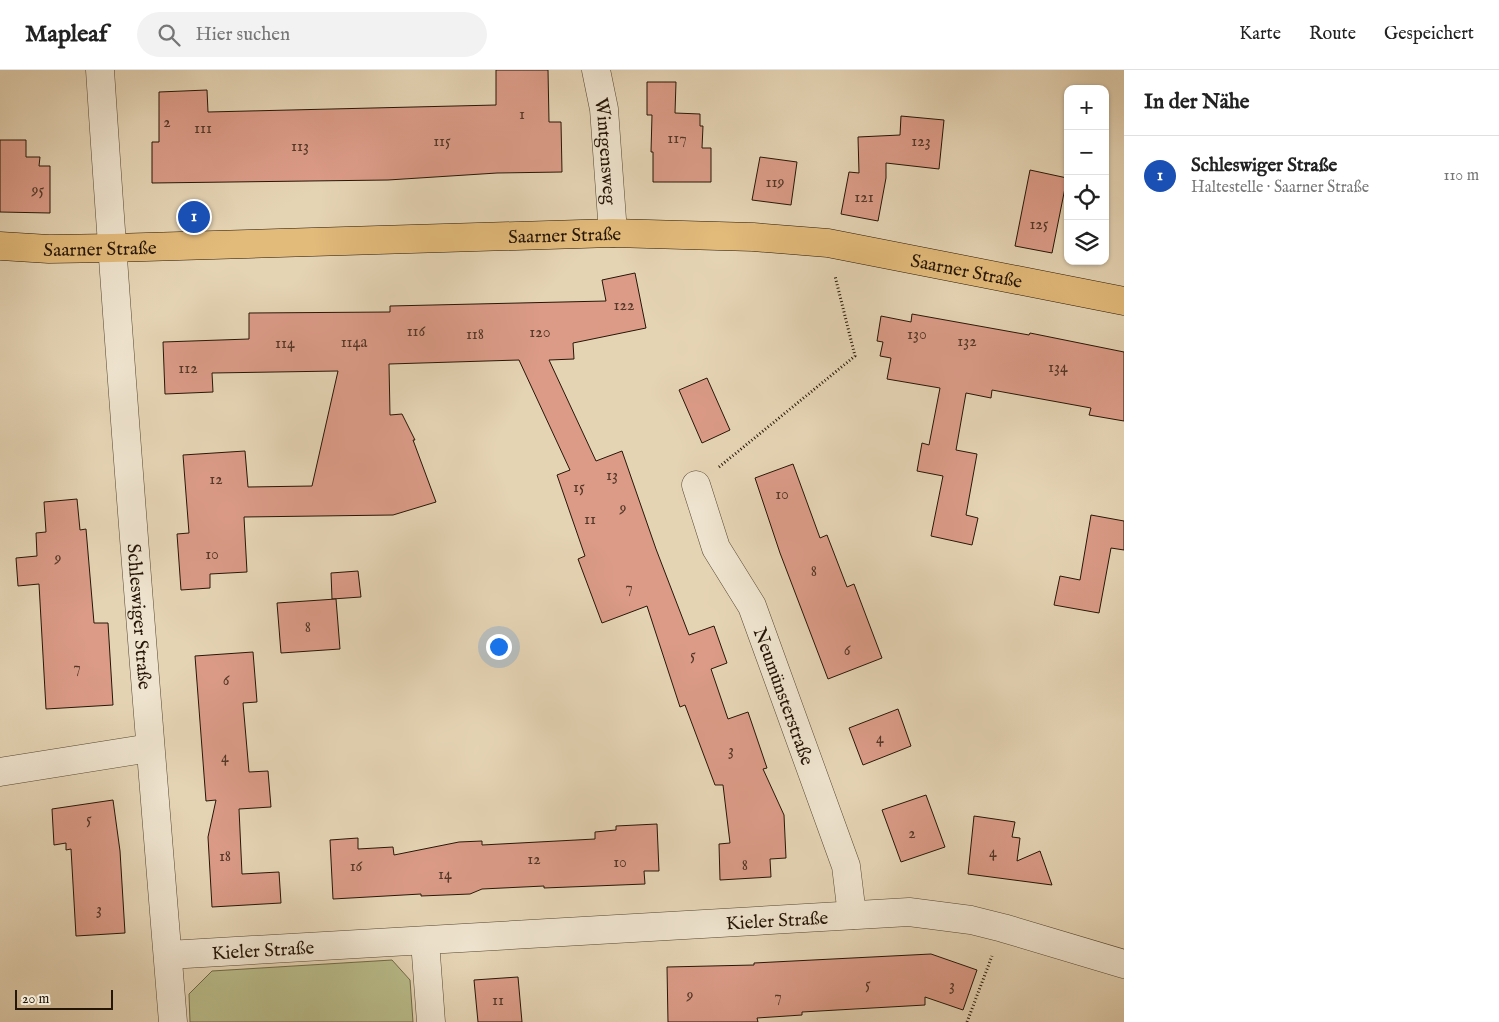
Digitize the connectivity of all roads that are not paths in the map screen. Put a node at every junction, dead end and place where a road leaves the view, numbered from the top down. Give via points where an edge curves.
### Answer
1 (100, 70) edge
2 (596, 70) edge
3 (613, 233) junction
4 (0, 246) edge
5 (112, 248) junction
6 (1124, 301) edge
7 (696, 485) road end
8 (150, 748) junction
9 (0, 772) edge
10 (852, 915) junction
11 (425, 941) junction
12 (168, 955) junction
13 (1124, 964) edge
14 (174, 1022) edge
15 (431, 1022) edge

1 - 5 street, Schleswiger Straße
2 - 3 street, Wintgensweg via 604,109
3 - 5 main road, Saarner Straße
3 - 6 main road, Saarner Straße via 753,237 828,243
4 - 5 main road, Saarner Straße
5 - 8 street, Schleswiger Straße
7 - 10 street, Neumünsterstraße via 716,548 752,606 759,624 846,866
8 - 9 street
8 - 12 street, Schleswiger Straße
10 - 11 street, Kieler Straße
10 - 13 street, Kieler Straße via 909,912 971,920
11 - 12 street, Kieler Straße
11 - 15 street
12 - 14 street

